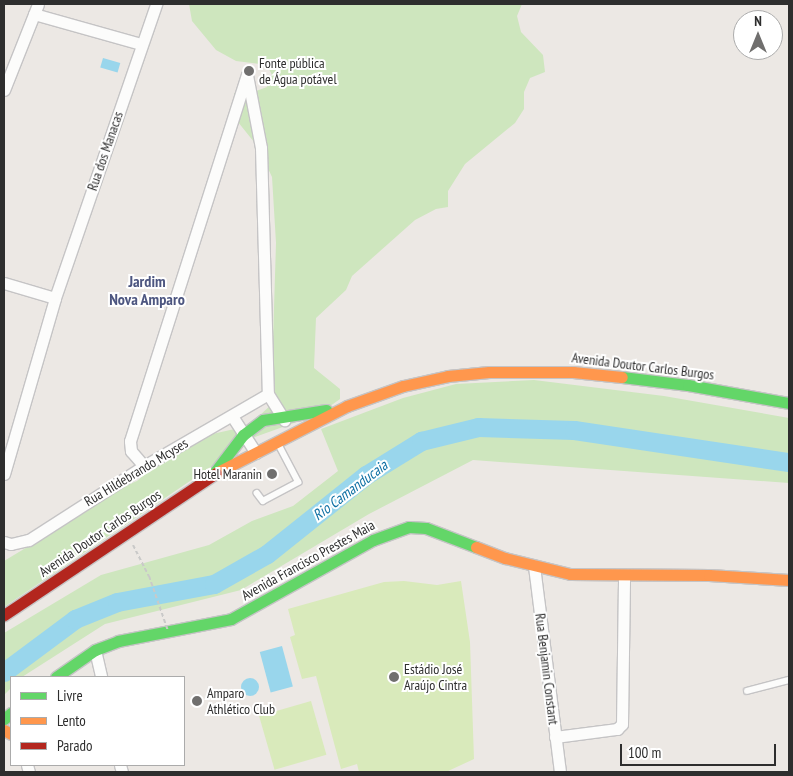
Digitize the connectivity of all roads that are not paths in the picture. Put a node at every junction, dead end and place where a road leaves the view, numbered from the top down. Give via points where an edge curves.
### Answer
1 (156, 4) edge
2 (36, 9) edge
3 (141, 44) junction
4 (4, 90) edge
5 (4, 283) edge
6 (55, 298) junction
7 (268, 394) junction
8 (789, 403) edge
9 (347, 406) junction
10 (280, 415) junction
11 (232, 416) junction
12 (290, 433) junction
13 (243, 435) junction
14 (276, 441) junction
15 (256, 453) junction
16 (144, 466) junction
17 (4, 474) edge
18 (213, 475) junction
19 (257, 493) dead end
20 (4, 542) edge
21 (534, 566) junction
22 (624, 575) junction
23 (789, 580) edge
24 (4, 615) edge
25 (94, 650) junction
26 (57, 676) edge
27 (101, 676) edge
28 (789, 680) edge
29 (747, 691) dead end
30 (555, 737) junction
31 (560, 772) edge

1 - 3 street, Rua dos Manacas
2 - 3 street
2 - 4 street
3 - 6 street, Rua dos Manacas
5 - 6 street
6 - 17 street, Rua dos Manacas
7 - 10 street
7 - 11 street, Rua Hildebrando Mcyses
7 - 16 street via 261,148 247,75 130,441 131,451
8 - 9 main road, Avenida Doutor Carlos Burgos via 610,375 528,371 448,376 403,386
9 - 10 main road, Avenida Doutor Carlos Burgos
9 - 12 main road, Avenida Doutor Carlos Burgos
10 - 12 street
10 - 13 main road, Avenida Doutor Carlos Burgos via 263,420
11 - 13 street
11 - 16 street, Rua Hildebrando Mcyses
12 - 14 main road, Avenida Doutor Carlos Burgos
13 - 15 street
13 - 18 main road, Avenida Doutor Carlos Burgos
14 - 15 main road, Avenida Doutor Carlos Burgos
14 - 19 lane via 298,482 263,501
15 - 18 main road, Avenida Doutor Carlos Burgos
16 - 20 street, Rua Hildebrando Mcyses via 28,540 11,544
18 - 24 main road, Avenida Doutor Carlos Burgos
21 - 22 main road, Avenida Francisco Prestes Maia via 570,574
21 - 25 main road, Avenida Francisco Prestes Maia via 426,528 409,527 391,531 250,611 226,621 118,641
21 - 30 street, Rua Benjamin Constant
22 - 23 main road, Avenida Francisco Prestes Maia
22 - 30 street via 622,724 617,729
25 - 26 main road, Avenida Francisco Prestes Maia
25 - 27 street
28 - 29 lane
30 - 31 street, Rua Benjamin Constant

